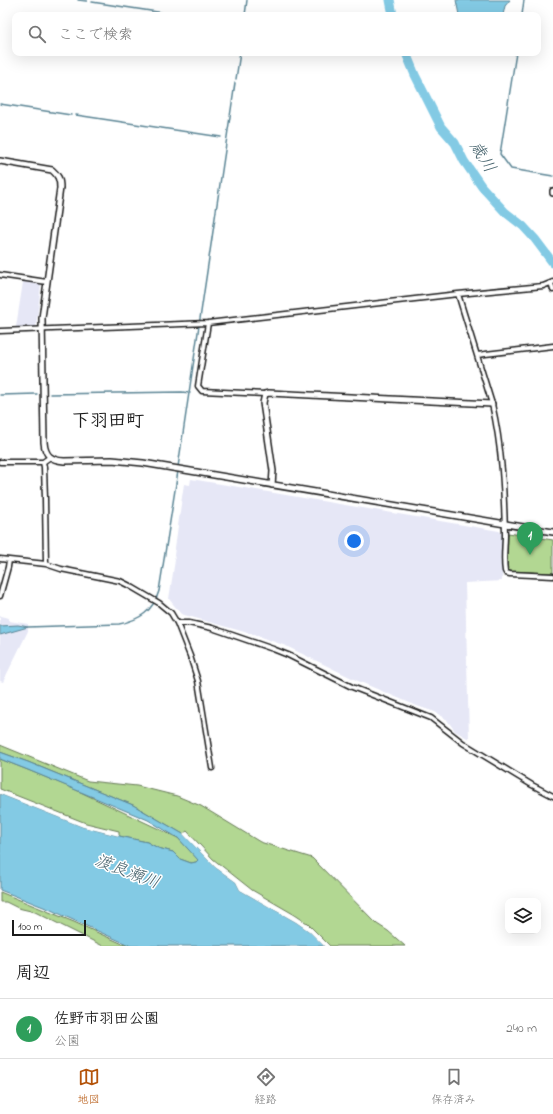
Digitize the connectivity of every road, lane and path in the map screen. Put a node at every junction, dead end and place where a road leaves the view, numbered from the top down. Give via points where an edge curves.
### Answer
1 (0, 161) edge
2 (0, 275) edge
3 (47, 282) junction
4 (552, 282) edge
5 (553, 290) edge
6 (458, 294) junction
7 (205, 323) junction
8 (42, 329) junction
9 (0, 331) edge
10 (553, 346) edge
11 (477, 355) junction
12 (265, 394) junction
13 (492, 404) junction
14 (50, 457) junction
15 (0, 462) edge
16 (43, 462) junction
17 (272, 485) junction
18 (504, 523) junction
19 (553, 532) edge
20 (1, 560) edge
21 (9, 560) junction
22 (46, 564) junction
23 (553, 576) edge
24 (0, 596) edge
25 (177, 623) junction
26 (212, 768) dead end
27 (553, 796) edge

1 - 3 street via 44,168 58,175 60,188
2 - 3 street
3 - 8 street
4 - 5 street
4 - 6 street via 543,286
6 - 7 street
6 - 11 street
7 - 8 street
7 - 12 street via 198,386 202,391
8 - 9 street
8 - 14 street via 44,446 46,454
10 - 11 street
11 - 13 street
12 - 13 street
12 - 17 street via 263,403 273,471
13 - 18 street via 502,464
14 - 16 street
14 - 17 street via 58,461 119,460
15 - 16 street
16 - 22 street
17 - 18 street
18 - 19 street
18 - 23 street via 506,573
20 - 21 street
21 - 22 street
21 - 24 street
22 - 25 street via 130,586 159,603 171,613
25 - 26 street via 198,681
25 - 27 street via 212,628 273,649 350,687 431,718 463,743

